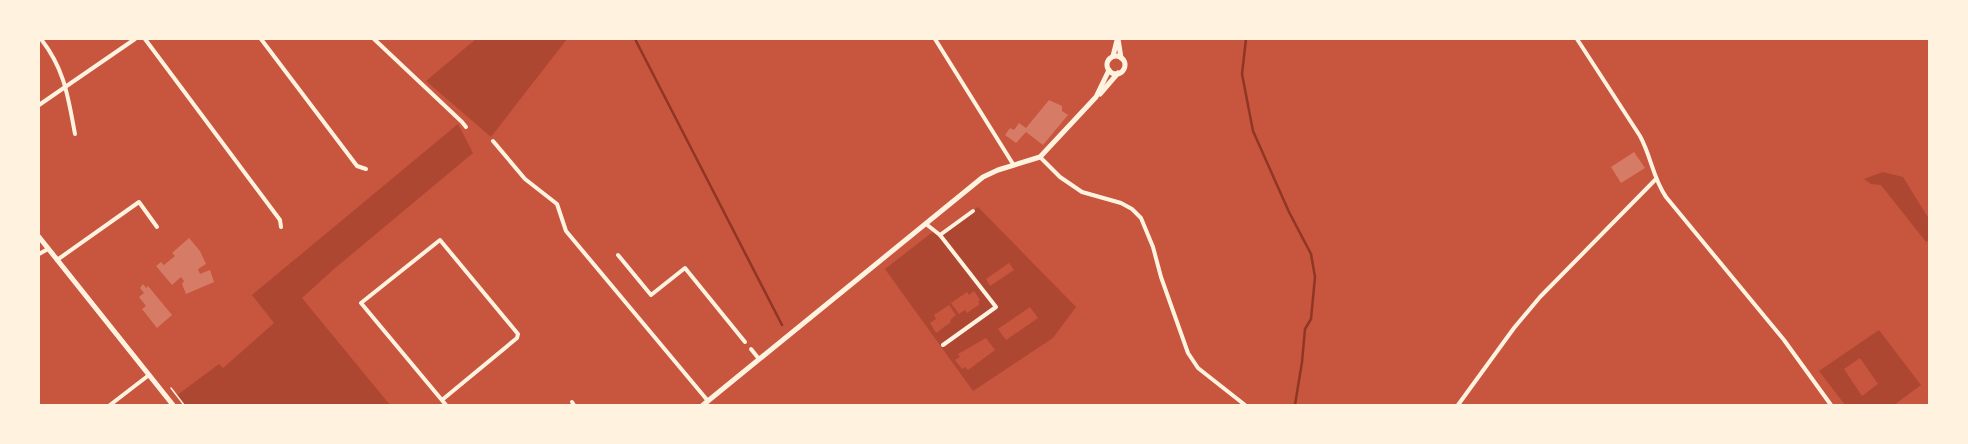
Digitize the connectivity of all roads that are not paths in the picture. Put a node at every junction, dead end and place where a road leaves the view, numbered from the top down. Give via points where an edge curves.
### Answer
1 (42, 39) edge
2 (135, 39) edge
3 (145, 39) edge
4 (261, 39) edge
5 (374, 39) edge
6 (935, 39) edge
7 (1118, 39) edge
8 (1577, 39) edge
9 (1113, 56) junction
10 (1121, 58) junction
11 (1109, 70) junction
12 (1118, 73) junction
13 (66, 87) junction
14 (1096, 97) junction
15 (39, 105) edge
16 (466, 127) dead end
17 (75, 134) dead end
18 (493, 141) dead end
19 (1040, 157) junction
20 (1013, 164) junction
21 (366, 169) dead end
22 (1656, 179) junction
23 (973, 211) dead end
24 (926, 224) junction
25 (157, 226) dead end
26 (282, 227) dead end
27 (940, 236) junction
28 (39, 237) edge
29 (48, 248) junction
30 (39, 254) edge
31 (618, 255) dead end
32 (57, 260) junction
33 (745, 342) dead end
34 (943, 346) dead end
35 (751, 349) dead end
36 (759, 359) junction
37 (149, 375) junction
38 (442, 400) junction
39 (708, 401) junction
40 (110, 405) edge
41 (173, 405) edge
42 (446, 405) edge
43 (702, 405) edge
44 (1244, 405) edge
45 (1458, 405) edge
46 (1831, 405) edge

1 - 13 street via 54,56
2 - 13 street
3 - 26 street via 280,220
4 - 21 street via 357,166
5 - 16 street
6 - 20 street
7 - 9 street
7 - 10 street
8 - 22 street via 1640,136 1648,151
9 - 10 street
9 - 11 street via 1108,62
10 - 12 street via 1124,65
11 - 12 street
11 - 14 street
12 - 14 street via 1108,87
13 - 15 street
13 - 17 street
14 - 19 street
18 - 39 street via 525,179 557,204 566,232
19 - 20 street
19 - 44 street via 1060,177 1082,192 1121,203 1141,218 1188,353 1198,368
20 - 24 street via 984,176
22 - 45 street via 1540,297
22 - 46 street via 1673,206 1784,340
23 - 27 street
24 - 27 street
24 - 36 street
25 - 32 street via 139,202
27 - 34 street via 996,307
28 - 29 street
29 - 30 street
29 - 32 street
31 - 33 street via 651,295 685,268
32 - 37 street
35 - 36 street
36 - 39 street
37 - 40 street
37 - 41 street
38 - 38 street via 362,303 440,240 518,334 517,338
38 - 42 street
39 - 43 street

